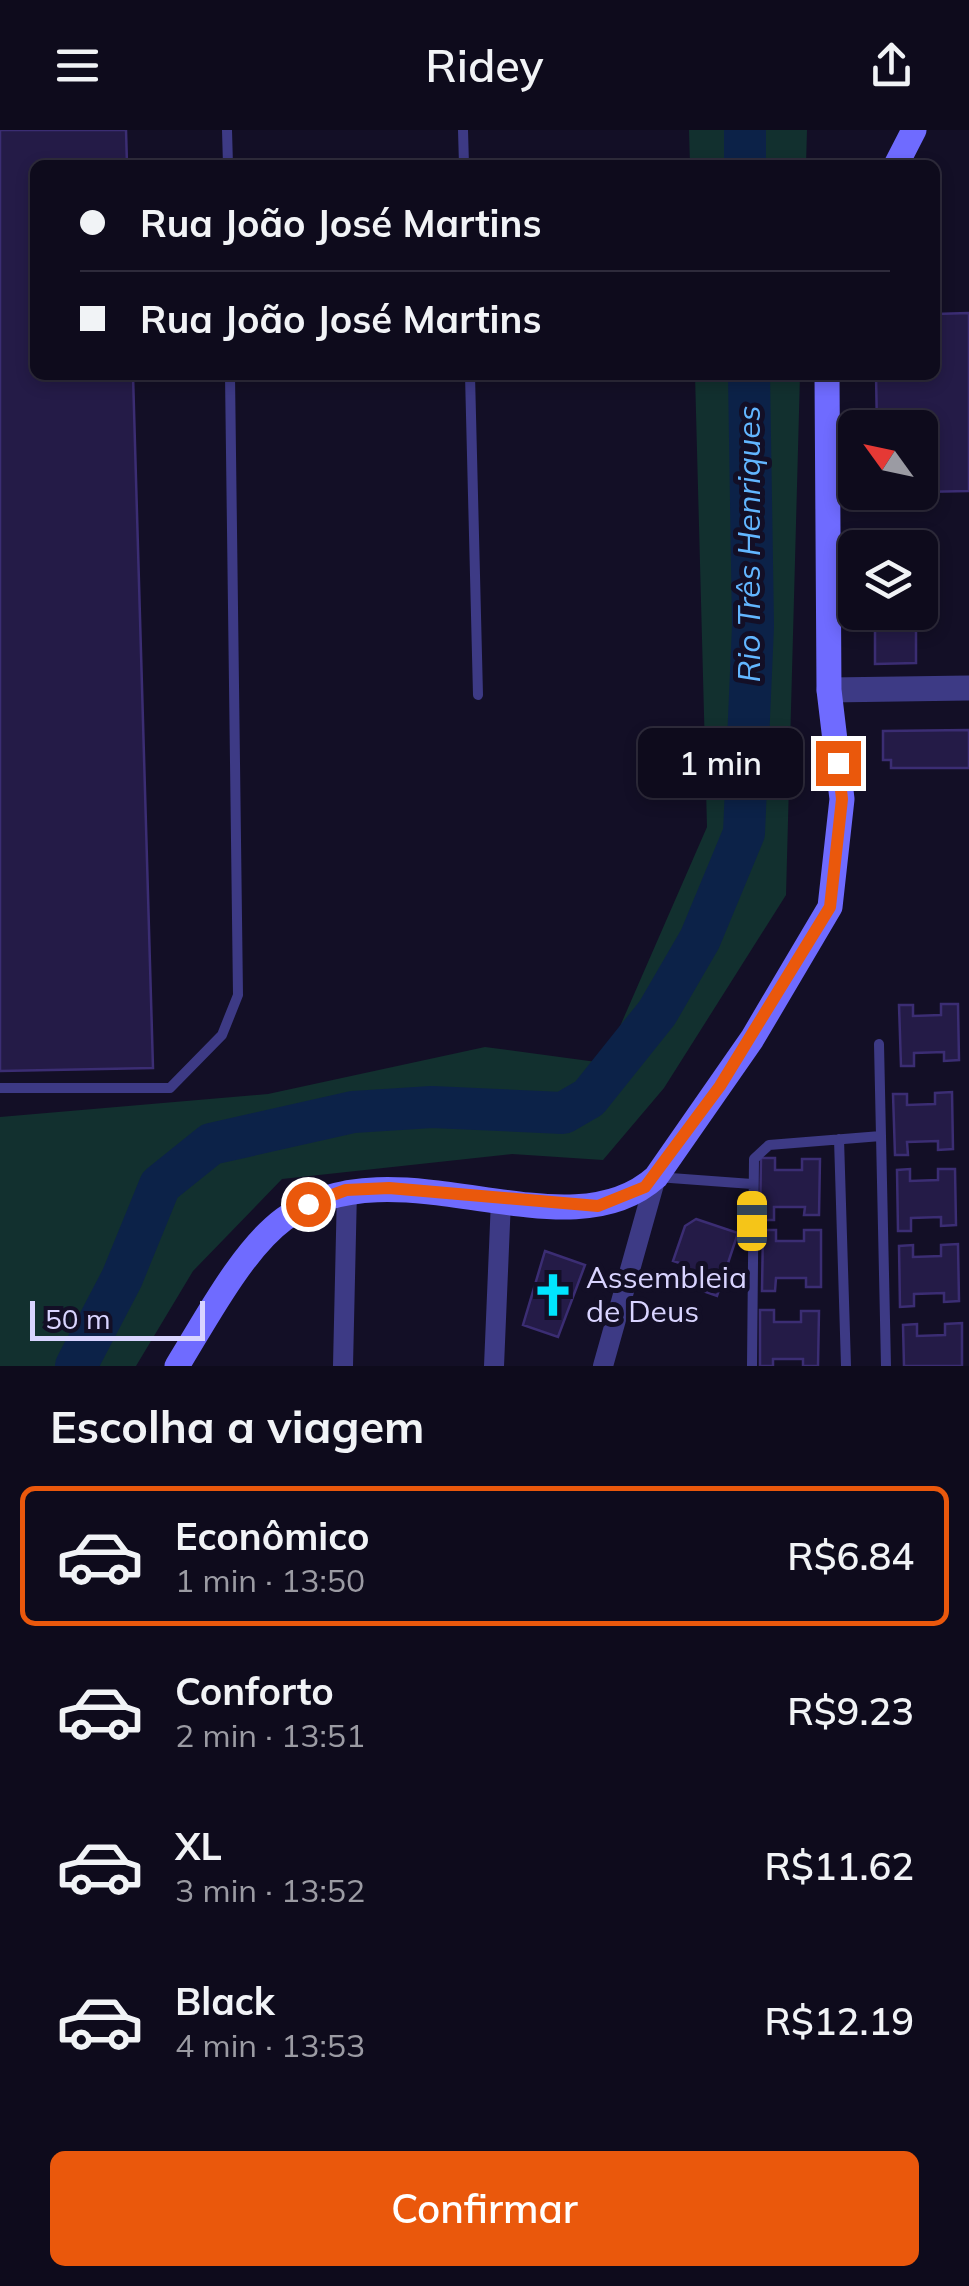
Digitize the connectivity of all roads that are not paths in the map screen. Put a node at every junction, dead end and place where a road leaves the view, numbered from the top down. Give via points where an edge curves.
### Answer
1 (227, 130) edge
2 (463, 130) edge
3 (914, 130) edge
4 (228, 160) edge
5 (464, 160) edge
6 (899, 160) edge
7 (230, 380) edge
8 (470, 380) edge
9 (827, 380) edge
10 (969, 688) edge
11 (829, 690) junction
12 (478, 694) dead end
13 (880, 1044) dead end
14 (0, 1088) edge
15 (881, 1136) junction
16 (839, 1139) junction
17 (656, 1177) junction
18 (752, 1184) junction
19 (346, 1190) junction
20 (501, 1200) junction
21 (178, 1366) edge
22 (342, 1366) edge
23 (494, 1366) edge
24 (603, 1366) edge
25 (752, 1366) edge
26 (846, 1366) edge
27 (886, 1366) edge

1 - 4 lane
2 - 5 lane
3 - 6 main road
7 - 14 lane via 238,995 222,1035 170,1088
8 - 12 lane
9 - 11 main road
10 - 11 street
11 - 17 main road via 842,799 830,907 752,1038
13 - 15 lane
15 - 16 lane
15 - 27 lane
16 - 18 lane via 769,1145 754,1159
16 - 26 lane
17 - 18 lane
17 - 20 main road via 634,1194 598,1206
17 - 24 street
18 - 25 lane
19 - 20 main road
19 - 21 main road via 308,1204 266,1235
19 - 22 street
20 - 23 street

